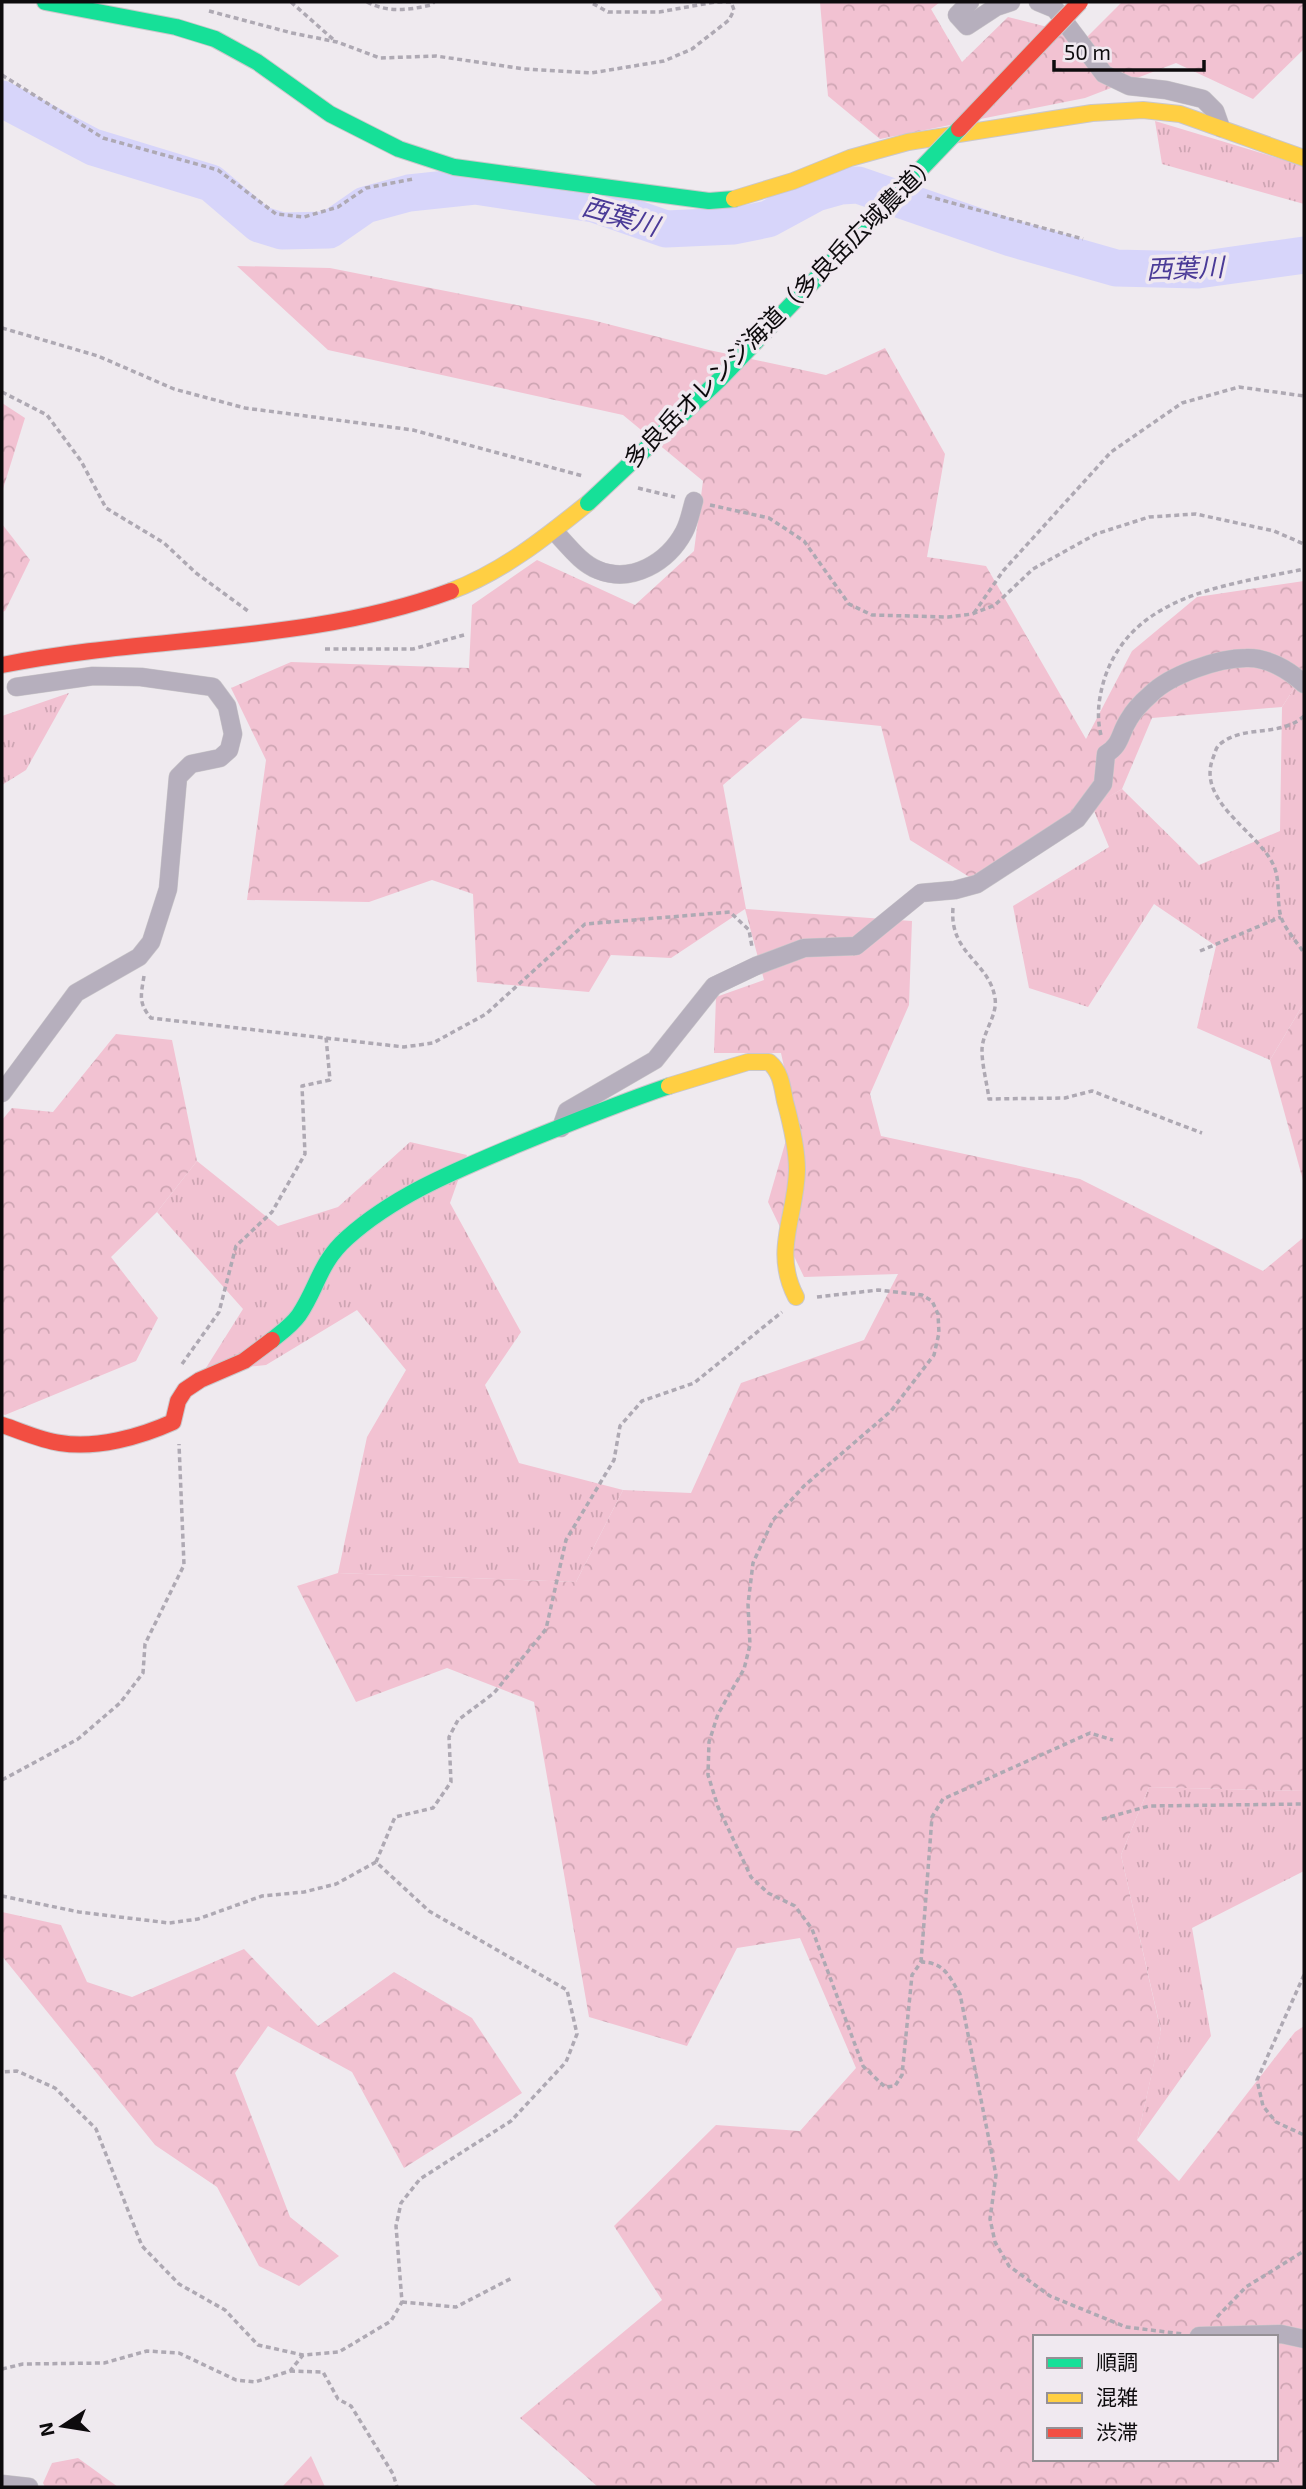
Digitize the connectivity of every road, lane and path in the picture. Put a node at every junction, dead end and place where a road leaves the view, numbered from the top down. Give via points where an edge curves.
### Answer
1 (44, 2) edge
2 (291, 2) edge
3 (367, 2) edge
4 (434, 2) edge
5 (590, 2) edge
6 (970, 2) edge
7 (1011, 2) edge
8 (1038, 2) edge
9 (1080, 2) edge
10 (201, 9) dead end
11 (337, 42) junction
12 (2, 75) edge
13 (1221, 128) junction
14 (1304, 158) edge
15 (416, 178) dead end
16 (915, 192) dead end
17 (1083, 239) dead end
18 (2, 328) edge
19 (2, 392) edge
20 (1304, 396) edge
21 (589, 477) dead end
22 (629, 486) dead end
23 (694, 501) junction
24 (554, 531) junction
25 (1304, 544) edge
26 (1304, 569) edge
27 (248, 611) dead end
28 (972, 614) junction
29 (464, 635) dead end
30 (318, 649) dead end
31 (9, 664) edge
32 (1304, 684) edge
33 (9, 690) edge
34 (1304, 716) edge
35 (1106, 754) junction
36 (955, 890) junction
37 (1281, 917) junction
38 (1200, 951) dead end
39 (1304, 953) edge
40 (139, 957) junction
41 (756, 966) junction
42 (326, 1037) junction
43 (2, 1093) edge
44 (561, 1128) junction
45 (1202, 1133) dead end
46 (796, 1297) junction
47 (180, 1396) junction
48 (173, 1422) junction
49 (2, 1425) edge
50 (1113, 1740) dead end
51 (2, 1780) edge
52 (1304, 1804) edge
53 (1102, 1819) dead end
54 (376, 1862) junction
55 (2, 1896) edge
56 (921, 1962) junction
57 (1304, 1975) edge
58 (2, 2072) edge
59 (1304, 2135) edge
60 (1304, 2251) edge
61 (512, 2278) dead end
62 (402, 2302) junction
63 (1191, 2335) edge
64 (1200, 2335) edge
65 (1240, 2335) edge
66 (1304, 2339) edge
67 (303, 2355) junction
68 (2, 2369) edge
69 (290, 2371) junction
70 (2, 2484) edge
71 (29, 2487) edge
72 (397, 2487) edge

1 - 13 street via 215,39 257,62 330,114 399,149 454,167 709,201 741,198 908,142 1092,114 1155,111
2 - 11 path
3 - 4 path via 406,11
5 - 11 path via 608,12 659,12 715,2 731,2 734,10 729,20 683,53 664,61 591,73 436,56 380,58
6 - 7 street via 957,15 967,26
8 - 13 street via 1055,9 1104,74 1129,86 1203,99 1215,111
9 - 24 street, 多良岳オレンジ海道（多良岳広域農道）, bridge via 719,380
10 - 11 path
12 - 15 path via 103,138 218,170 276,214 304,217 338,207 366,188
13 - 14 street
16 - 17 path
18 - 21 path via 98,356 174,389 245,408 413,430
19 - 27 path via 47,415 81,461 106,508 164,543
20 - 28 path via 1239,387 1182,403 1111,452 1003,571
22 - 23 path
23 - 24 street via 684,532 670,552 657,564 631,573 599,571
23 - 28 path via 769,518 804,541 849,604 872,615
24 - 31 street, 多良岳オレンジ海道（多良岳広域農道） via 468,584 364,618
25 - 28 path via 1274,531 1196,514 1149,517 1096,534 1033,569 995,605
26 - 35 path via 1172,603 1129,635 1111,661 1098,698
29 - 30 path via 413,649
31 - 33 street
32 - 35 street via 1272,663 1247,658 1178,675 1152,692 1129,719 1116,747
33 - 40 street via 93,676 141,677 213,687 227,706 233,734 229,750 220,758 191,764 178,777 168,889 151,942
34 - 37 path via 1278,730 1234,737 1218,746 1210,765 1213,790 1224,808 1265,849 1275,868
35 - 36 street via 1103,784 1077,819 977,884
36 - 41 street via 921,893 856,946 804,948
36 - 45 path via 952,921 961,947 991,982 996,1002 982,1049 989,1099 1065,1098 1092,1091
37 - 38 path
37 - 39 path
40 - 42 path via 145,971 143,1008 151,1018
40 - 43 street via 76,993
41 - 42 path via 749,930 730,912 585,924 486,1014 433,1043 404,1047
41 - 44 street via 714,986 655,1060 567,1111
42 - 47 path via 330,1080 302,1086 305,1154 272,1212 236,1246 219,1312 177,1371
44 - 46 street via 703,1074 749,1061 771,1063 779,1074 794,1135 797,1170 785,1244 786,1271
44 - 47 street via 412,1192 358,1229 327,1259 306,1306 289,1326 244,1361 194,1384
46 - 54 path via 694,1384 642,1401 620,1426 614,1460 566,1540 546,1629 494,1693 458,1720 449,1737 452,1782 433,1808 395,1816
46 - 56 path via 877,1290 922,1295 932,1301 938,1314 939,1333 934,1355 891,1411 804,1486 773,1520 753,1563 750,1645 744,1669 718,1714 709,1742 708,1775 751,1877 768,1893 795,1906 812,1929 863,2066 886,2087 895,2086 902,2075 912,1975
47 - 48 street
48 - 49 street via 157,1430 85,1444 63,1444
48 - 51 path via 179,1438 184,1565 145,1644 143,1673 120,1703 78,1739
50 - 56 path via 1090,1733 943,1799 932,1817
52 - 53 path via 1149,1806
54 - 55 path via 336,1884 262,1896 198,1919 169,1923 79,1912
54 - 62 path via 429,1911 567,1990 577,2034 566,2062 511,2121 420,2179 401,2203 396,2226
56 - 63 path via 933,1962 946,1971 960,1994 996,2175 990,2219 995,2242 1009,2266 1050,2296 1126,2327
57 - 59 path via 1257,2080 1263,2106 1276,2122
58 - 67 path via 17,2071 55,2088 96,2129 142,2246 180,2284 225,2310 258,2346
60 - 64 path via 1246,2287
61 - 62 path via 456,2307
62 - 67 path via 391,2321 339,2352
65 - 66 street via 1281,2334
67 - 69 path
68 - 69 path via 23,2364 104,2364 147,2351 179,2353 236,2380 255,2382
69 - 72 path via 323,2372 338,2399 351,2406
70 - 71 street

